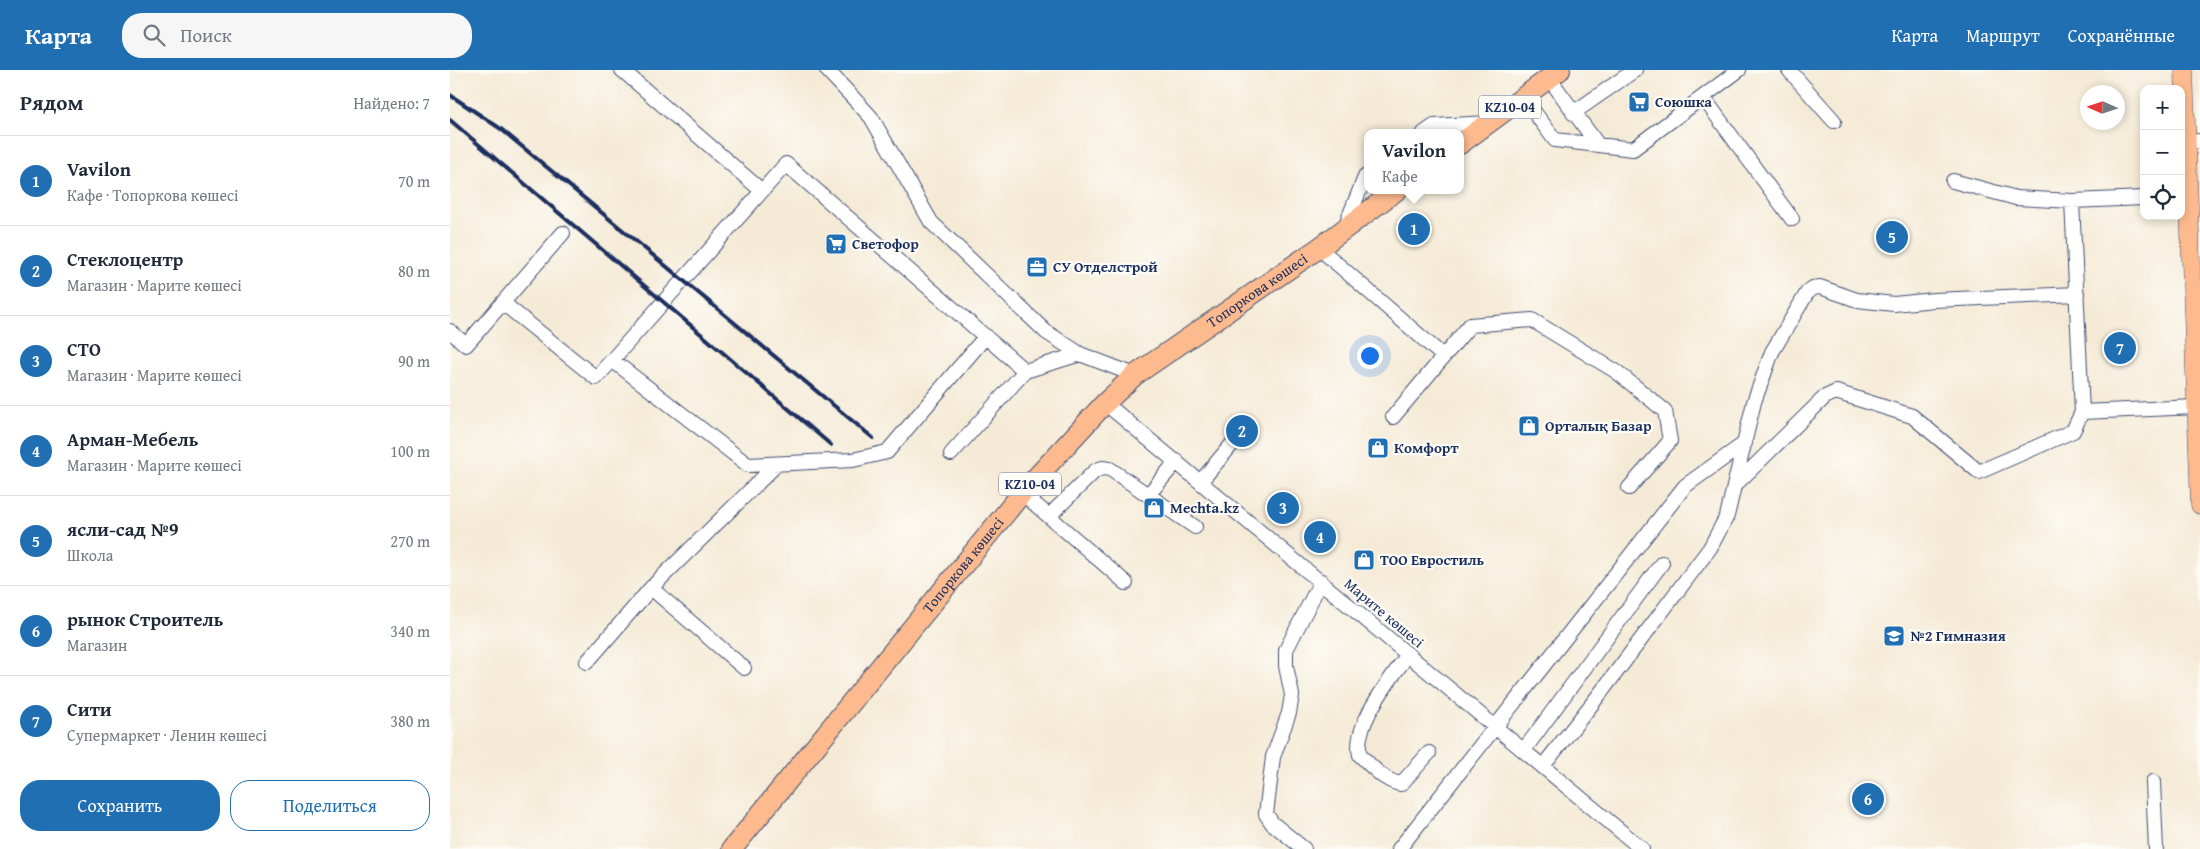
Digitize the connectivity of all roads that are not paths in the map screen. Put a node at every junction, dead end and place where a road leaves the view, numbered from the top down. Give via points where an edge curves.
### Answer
1 (622, 70) edge
2 (827, 70) edge
3 (1635, 70) edge
4 (1739, 70) edge
5 (1789, 70) edge
6 (2184, 70) edge
7 (1554, 74) edge
8 (1523, 97) junction
9 (1703, 97) junction
10 (1574, 113) junction
11 (1834, 121) dead end
12 (1488, 123) junction
13 (1430, 129) edge
14 (1464, 141) edge
15 (2193, 142) edge
16 (1598, 145) junction
17 (1364, 179) edge
18 (1953, 181) dead end
19 (762, 191) junction
20 (1392, 194) edge
21 (2185, 196) edge
22 (2140, 198) edge
23 (2072, 201) junction
24 (1792, 219) dead end
25 (1344, 229) junction
26 (563, 233) dead end
27 (1319, 248) junction
28 (2077, 294) junction
29 (503, 303) junction
30 (450, 331) edge
31 (986, 336) junction
32 (1080, 354) junction
33 (1443, 356) junction
34 (612, 360) junction
35 (1025, 371) junction
36 (1136, 375) junction
37 (1105, 403) junction
38 (2196, 407) junction
39 (2082, 412) junction
40 (1393, 417) dead end
41 (1745, 442) junction
42 (1233, 443) dead end
43 (951, 454) dead end
44 (1177, 461) junction
45 (776, 464) junction
46 (1201, 480) junction
47 (1734, 486) junction
48 (1629, 488) dead end
49 (1022, 493) junction
50 (1148, 495) junction
51 (2200, 504) edge
52 (1049, 516) junction
53 (1196, 527) dead end
54 (1662, 563) dead end
55 (1320, 581) junction
56 (1126, 583) dead end
57 (651, 588) junction
58 (1408, 654) junction
59 (587, 662) dead end
60 (744, 668) dead end
61 (1496, 728) junction
62 (1524, 750) junction
63 (1429, 753) dead end
64 (1542, 766) junction
65 (2153, 782) dead end
66 (732, 849) edge
67 (1304, 849) edge
68 (1399, 849) edge
69 (1642, 849) edge
70 (2156, 849) edge

1 - 19 street
2 - 32 street via 870,117 931,222 1046,332
3 - 10 street
4 - 9 street
5 - 11 street
6 - 15 main road
7 - 8 highway, KZ10-04
7 - 10 street
8 - 12 highway, KZ10-04
8 - 16 street via 1555,140
9 - 16 street via 1633,149
9 - 24 street
10 - 16 street
12 - 13 street via 1434,126
12 - 14 highway, KZ10-04
15 - 21 main road
17 - 25 street
18 - 23 street via 2016,198
19 - 31 street via 786,164
19 - 34 street
20 - 25 highway, Топоркова көшесі / KZ10-04
21 - 38 main road
22 - 23 street
23 - 28 street
25 - 27 highway, Топоркова көшесі / KZ10-04
26 - 29 street
27 - 33 street
27 - 36 highway, Топоркова көшесі / KZ10-04
28 - 39 street
28 - 41 street via 1894,304 1857,300 1820,287 1813,288 1772,352 1754,402
29 - 30 street via 466,345
29 - 34 street via 596,378
31 - 35 street
31 - 45 street via 887,452 853,460
32 - 35 street
32 - 36 street
33 - 40 street
33 - 48 street via 1470,325 1532,320 1617,372 1664,411 1670,441
34 - 45 street via 748,465
35 - 43 street
36 - 37 highway, Топоркова көшесі / KZ10-04
37 - 44 street, Марите көшесі
37 - 49 highway, Топоркова көшесі / KZ10-04
38 - 39 street
38 - 51 main road
39 - 47 street via 2073,431 1979,472 1912,416 1836,392 1825,397
41 - 47 street
41 - 61 street via 1685,486
42 - 46 street
44 - 46 street, Марите көшесі
44 - 50 street
45 - 57 street
46 - 55 street, Марите көшесі
47 - 64 street via 1727,516 1710,548
49 - 52 street
49 - 66 highway, Топоркова көшесі / KZ10-04
50 - 52 street via 1110,469 1102,468
50 - 53 street
52 - 56 street
54 - 62 street
55 - 58 street, Марите көшесі
55 - 67 street via 1286,650 1292,695 1289,714 1273,757 1266,814 1272,823
57 - 59 street
57 - 60 street
58 - 61 street, Марите көшесі
58 - 63 street via 1365,722 1358,750 1386,777 1402,784
61 - 62 street, Марите көшесі
61 - 68 street
62 - 64 street, Марите көшесі
64 - 69 street, Марите көшесі
65 - 70 street

